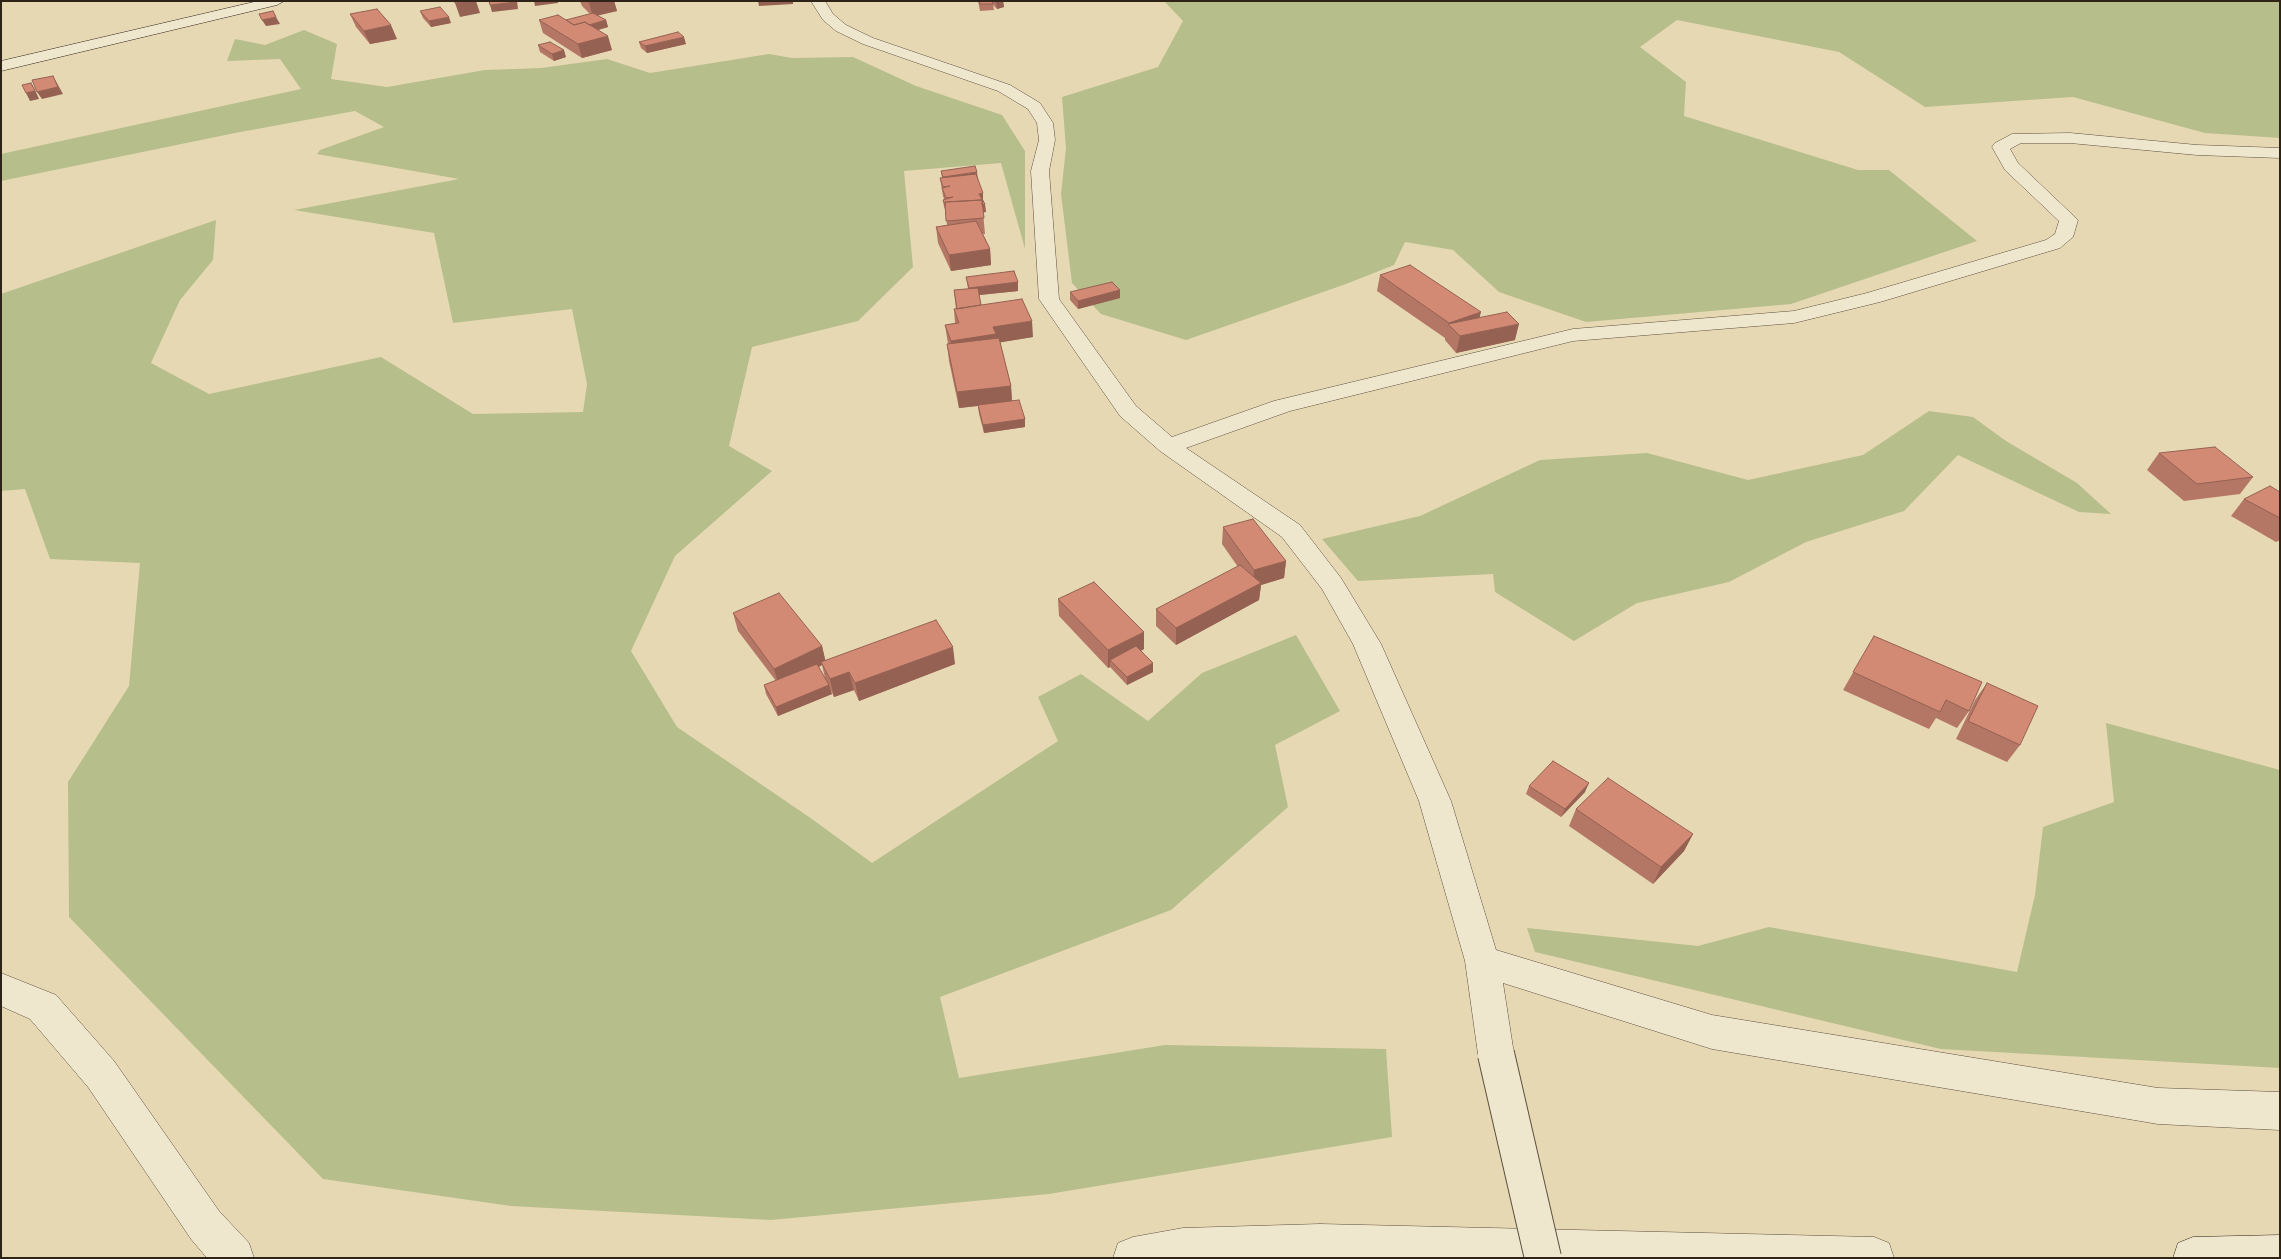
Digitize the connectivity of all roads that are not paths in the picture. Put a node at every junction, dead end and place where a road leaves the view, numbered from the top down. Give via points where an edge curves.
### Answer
1 (277, 1) edge
2 (818, 1) edge
3 (1, 66) edge
4 (2280, 154) edge
5 (1168, 446) junction
6 (1482, 961) junction
7 (1, 989) edge
8 (2280, 1111) edge
9 (2280, 1256) edge
10 (234, 1258) edge
11 (1133, 1258) edge
12 (1543, 1258) edge
13 (1874, 1258) edge
14 (2194, 1258) edge

1 - 3 street
2 - 5 street via 828,17 841,28 1004,88 1034,106 1045,123 1047,140 1040,171 1049,299 1128,411
4 - 5 street via 2070,138 2018,138 2001,147 2010,166 2069,220 2064,237 2053,244 1873,298 1794,317 1573,335 1282,406
5 - 6 street via 1291,531 1332,584 1367,644 1435,801
6 - 8 street via 1712,1032 2158,1106
6 - 12 street, bridge via 1496,1054
7 - 10 street via 43,1007 101,1074 205,1225
9 - 14 street
11 - 13 street via 1183,1248 1320,1244

